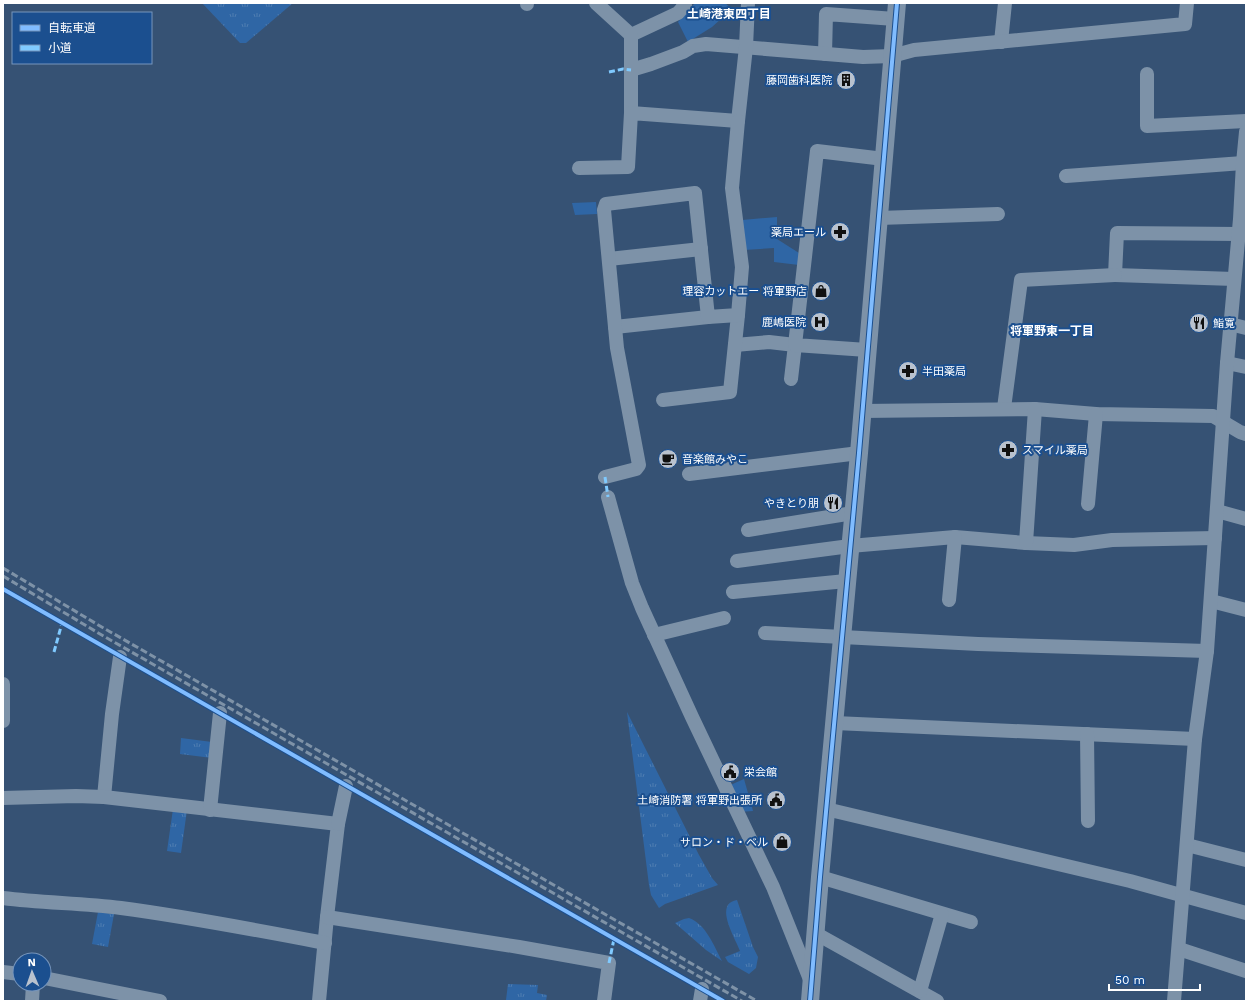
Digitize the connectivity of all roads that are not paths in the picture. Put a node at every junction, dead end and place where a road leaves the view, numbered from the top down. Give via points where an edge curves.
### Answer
1 (596, 3) edge
2 (683, 3) edge
3 (748, 3) edge
4 (1005, 3) edge
5 (1187, 3) edge
6 (896, 11) edge
7 (632, 35) junction
8 (1002, 42) junction
9 (746, 47) junction
10 (825, 54) junction
11 (892, 56) junction
12 (632, 70) junction
13 (1147, 74) dead end
14 (631, 113) junction
15 (738, 121) junction
16 (1246, 121) edge
17 (1246, 132) edge
18 (884, 159) junction
19 (1243, 163) junction
20 (579, 168) dead end
21 (1066, 176) dead end
22 (998, 214) dead end
23 (878, 218) junction
24 (1243, 219) edge
25 (1239, 234) junction
26 (701, 249) junction
27 (609, 259) junction
28 (1115, 275) junction
29 (1234, 279) junction
30 (738, 315) junction
31 (708, 317) junction
32 (1230, 324) junction
33 (615, 327) junction
34 (1246, 328) edge
35 (735, 345) junction
36 (795, 345) junction
37 (868, 350) junction
38 (1227, 363) junction
39 (1246, 366) edge
40 (791, 379) dead end
41 (663, 400) dead end
42 (1004, 408) junction
43 (1035, 409) junction
44 (862, 411) junction
45 (1096, 414) junction
46 (1223, 422) junction
47 (1246, 424) edge
48 (1246, 434) edge
49 (859, 453) junction
50 (689, 474) dead end
51 (605, 477) dead end
52 (608, 497) dead end
53 (1088, 504) dead end
54 (1217, 511) junction
55 (853, 513) junction
56 (1246, 519) edge
57 (748, 530) dead end
58 (955, 537) junction
59 (1215, 538) junction
60 (1026, 543) junction
61 (850, 546) junction
62 (737, 562) dead end
63 (846, 581) junction
64 (733, 592) dead end
65 (949, 600) dead end
66 (1211, 601) junction
67 (1246, 610) edge
68 (724, 618) dead end
69 (766, 633) dead end
70 (654, 635) junction
71 (841, 637) junction
72 (1207, 651) junction
73 (120, 657) dead end
74 (3, 684) edge
75 (220, 713) dead end
76 (3, 722) edge
77 (835, 723) junction
78 (1087, 734) junction
79 (1195, 739) junction
80 (346, 786) dead end
81 (104, 797) junction
82 (3, 798) edge
83 (826, 809) junction
84 (210, 810) junction
85 (1088, 821) dead end
86 (338, 824) junction
87 (1187, 845) junction
88 (1246, 860) edge
89 (820, 877) junction
90 (1183, 896) junction
91 (3, 898) edge
92 (1246, 913) edge
93 (942, 914) junction
94 (327, 917) junction
95 (971, 922) dead end
96 (815, 933) junction
97 (324, 943) junction
98 (1179, 949) junction
99 (1246, 971) edge
100 (52, 980) edge
101 (811, 982) junction
102 (920, 992) junction
103 (160, 1001) edge
104 (320, 1001) edge
105 (604, 1001) edge
106 (810, 1001) edge
107 (937, 1001) edge
108 (1174, 1001) edge

1 - 7 street
2 - 7 street via 685,5 678,14
3 - 9 street
4 - 8 street
5 - 8 street via 1185,24
6 - 10 street via 826,14
6 - 11 street
7 - 12 street
8 - 11 street via 914,50
9 - 10 street
9 - 12 street via 706,44 693,46
9 - 15 street
10 - 11 street
11 - 18 street
12 - 14 street
13 - 16 street via 1147,126
14 - 15 street
14 - 20 street via 628,166
15 - 30 street via 732,188 742,267
17 - 19 street
18 - 23 street
18 - 36 street via 817,151
19 - 21 street
19 - 24 street
22 - 23 street
23 - 37 street
24 - 25 street
25 - 28 street via 1117,233
25 - 29 street
26 - 27 street
26 - 27 street via 695,193 606,204 604,210
26 - 31 street
27 - 33 street
28 - 29 street
28 - 42 street via 1021,280
29 - 32 street
30 - 31 street
30 - 35 street
31 - 33 street
32 - 34 street
32 - 38 street
33 - 51 street via 639,466
35 - 36 street via 769,342
35 - 41 street via 730,392
36 - 37 street
36 - 40 street
37 - 44 street
38 - 39 street
38 - 46 street
42 - 43 street
42 - 44 street
43 - 45 street
43 - 60 street
44 - 49 street
45 - 46 street via 1213,416
45 - 53 street
46 - 47 street
46 - 48 street
46 - 54 street
49 - 50 street
49 - 55 street
52 - 70 street via 632,583
54 - 56 street
54 - 59 street
55 - 57 street
55 - 61 street
58 - 60 street
58 - 61 street
58 - 65 street
59 - 60 street via 1112,540 1074,545
59 - 66 street
61 - 62 street
61 - 63 street
63 - 64 street
63 - 71 street
66 - 67 street
66 - 72 street
68 - 70 street
69 - 71 street
70 - 101 street via 773,887
71 - 72 street
71 - 77 street
72 - 79 street
73 - 81 street
74 - 76 street
75 - 84 street
77 - 78 street
77 - 83 street
78 - 79 street
78 - 85 street
79 - 87 street
80 - 86 street
81 - 82 street
81 - 84 street
83 - 89 street
83 - 90 street
84 - 86 street
86 - 94 street
87 - 88 street
87 - 90 street
89 - 93 street
89 - 96 street
90 - 92 street
90 - 98 street
91 - 97 street via 120,908
93 - 95 street
93 - 102 street
94 - 97 street
94 - 105 street via 609,963
96 - 101 street
96 - 102 street
97 - 104 street
98 - 99 street
98 - 108 street
100 - 103 street
101 - 106 street
102 - 107 street

